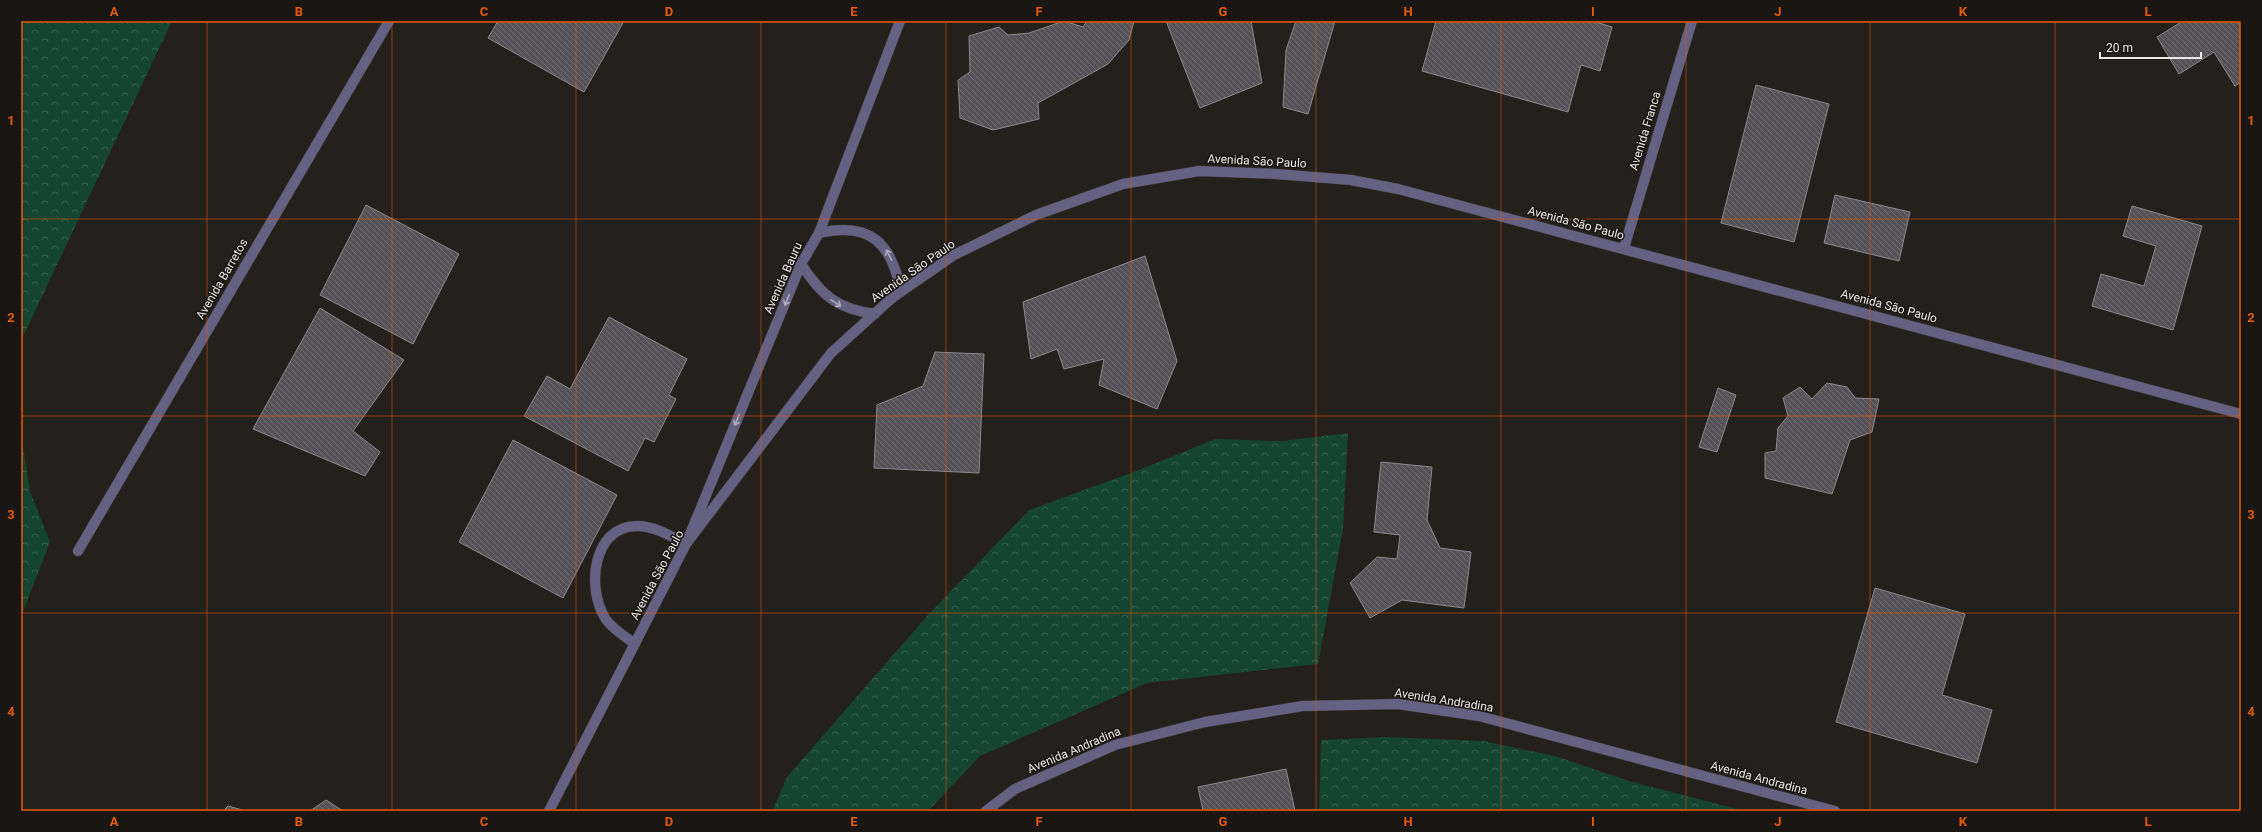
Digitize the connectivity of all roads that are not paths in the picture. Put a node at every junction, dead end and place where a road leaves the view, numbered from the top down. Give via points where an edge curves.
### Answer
1 (390, 21) edge
2 (900, 21) edge
3 (1692, 21) edge
4 (819, 233) junction
5 (1624, 248) junction
6 (802, 264) junction
7 (901, 292) junction
8 (875, 314) junction
9 (2241, 414) edge
10 (686, 544) junction
11 (78, 551) dead end
12 (635, 644) junction
13 (549, 811) edge
14 (986, 811) edge
15 (1835, 811) edge

1 - 11 street, Avenida Barretos
2 - 4 street, Avenida Bauru
3 - 5 street, Avenida Franca
4 - 6 street, Avenida Bauru
7 -> 4 street via 897,268 886,249 874,238 855,230 837,229
5 - 7 street, Avenida São Paulo via 1398,189 1351,180 1199,171 1123,184 1036,215 954,255
5 - 9 street, Avenida São Paulo
6 -> 8 street via 820,291 838,305
6 -> 10 street, Avenida Bauru
7 - 8 street, Avenida São Paulo
8 - 10 street, Avenida São Paulo via 831,354
10 - 12 street, Avenida São Paulo
10 - 12 street via 664,533 638,526 618,530 602,545 595,572 597,598 605,618
12 - 13 street, Avenida São Paulo
14 - 15 street, Avenida Andradina via 1015,789 1115,745 1145,737 1205,722 1303,706 1398,704 1480,716

